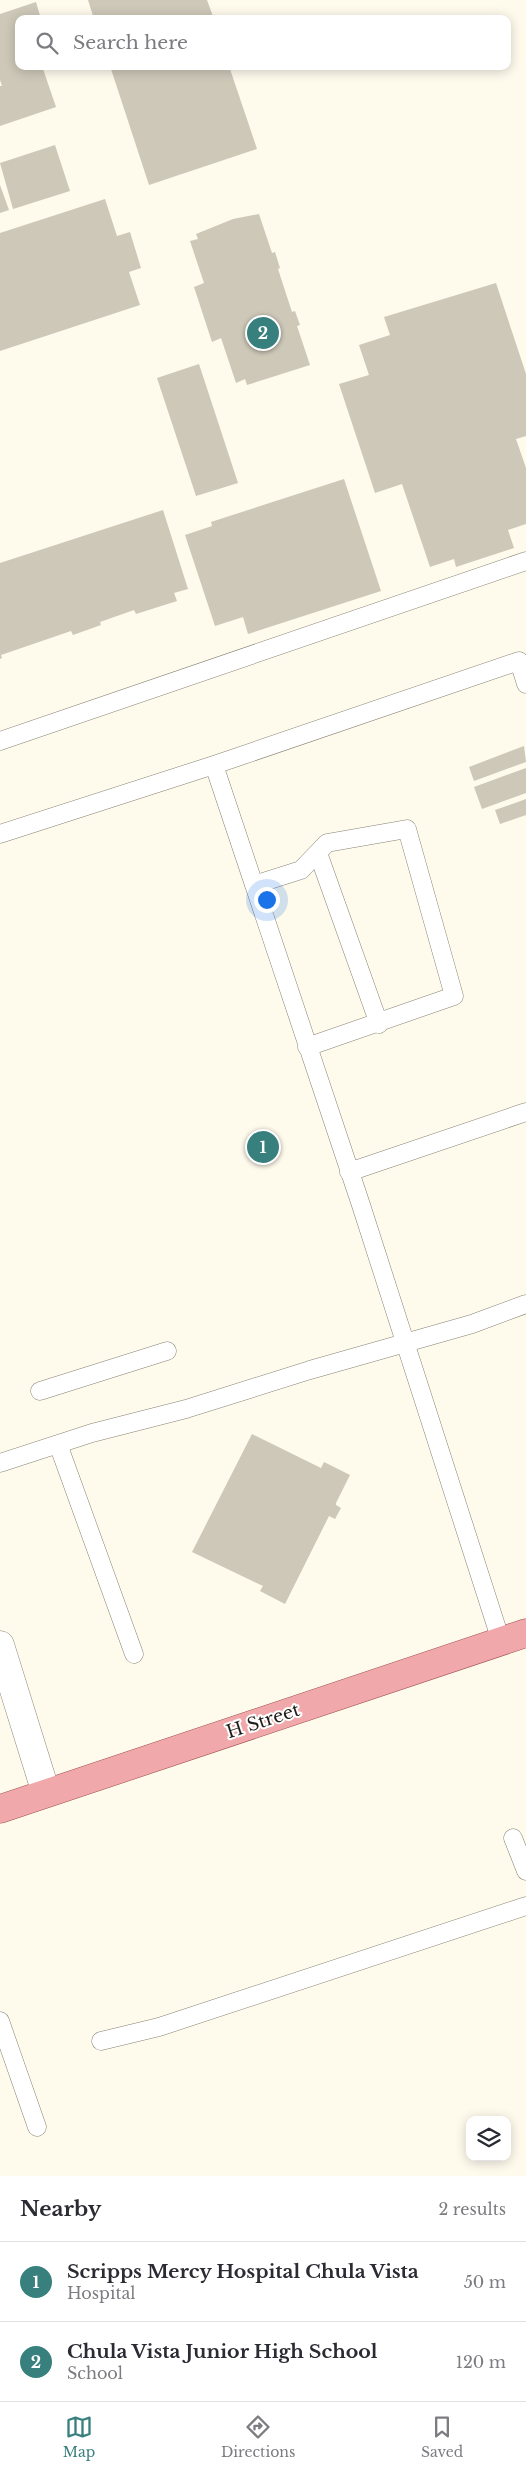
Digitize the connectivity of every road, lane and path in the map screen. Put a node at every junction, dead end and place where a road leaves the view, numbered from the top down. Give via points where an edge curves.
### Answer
1 (526, 561) edge
2 (522, 660) edge
3 (526, 684) edge
4 (0, 741) edge
5 (214, 765) junction
6 (0, 834) edge
7 (318, 853) junction
8 (254, 886) junction
9 (379, 1024) junction
10 (307, 1047) junction
11 (526, 1112) edge
12 (349, 1172) junction
13 (526, 1304) edge
14 (405, 1343) junction
15 (167, 1350) dead end
16 (40, 1391) dead end
17 (58, 1444) junction
18 (0, 1463) edge
19 (514, 1637) edge
20 (0, 1645) edge
21 (134, 1654) dead end
22 (46, 1793) junction
23 (0, 1809) edge
24 (513, 1838) dead end
25 (526, 1871) edge
26 (526, 1906) edge
27 (0, 2021) edge
28 (102, 2041) dead end
29 (37, 2128) dead end

1 - 4 lane
2 - 3 lane
2 - 5 lane
5 - 6 lane
5 - 8 lane
7 - 8 lane via 301,870
7 - 9 lane
7 - 9 lane via 327,843 407,829 454,996
8 - 10 lane
9 - 10 lane
10 - 12 lane
11 - 12 lane
12 - 14 lane
13 - 14 lane
14 - 17 lane
14 - 19 lane
15 - 16 lane
17 - 18 lane
17 - 21 lane
19 - 22 main road, H Street
20 - 22 street
22 - 23 main road, H Street
24 - 25 lane
26 - 28 lane via 158,2027
27 - 29 lane

